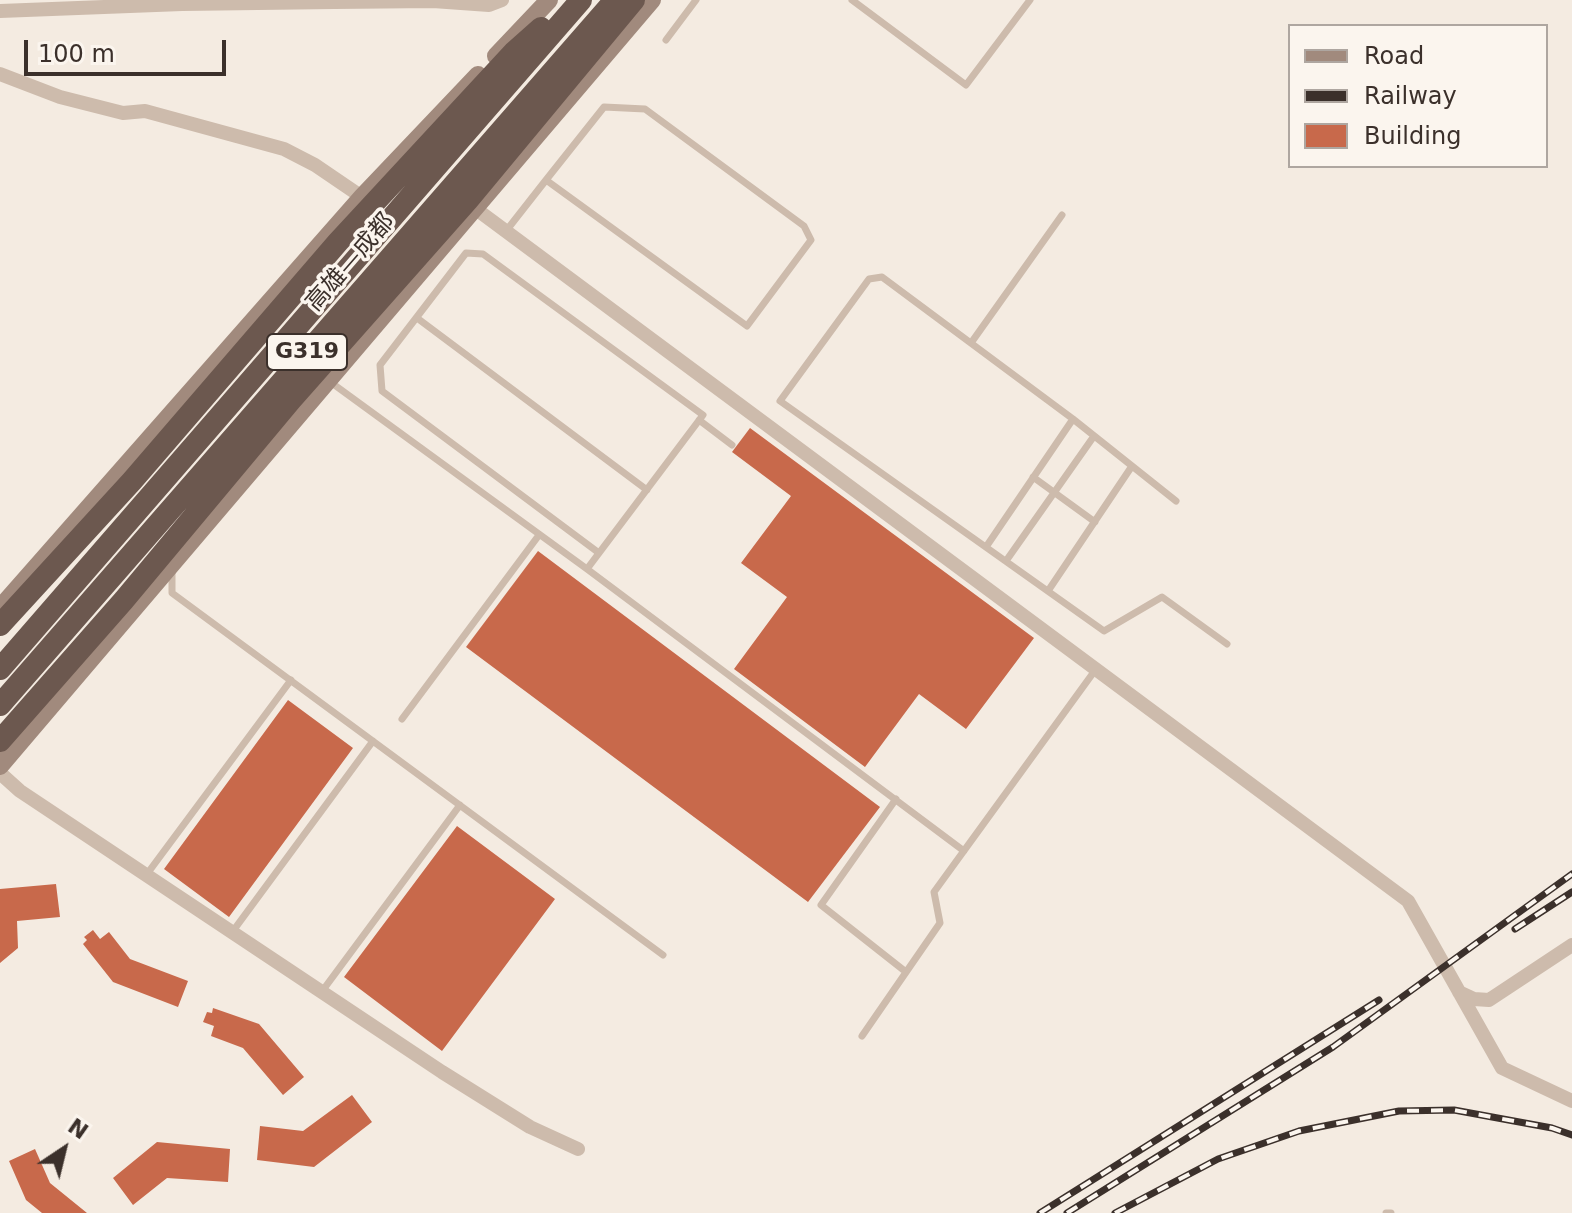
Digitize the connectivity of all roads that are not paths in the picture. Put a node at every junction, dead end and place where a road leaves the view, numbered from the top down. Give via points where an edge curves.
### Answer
1 (502, 0) edge
2 (549, 0) edge
3 (571, 0) edge
4 (581, 0) edge
5 (615, 0) edge
6 (622, 0) edge
7 (634, 0) edge
8 (652, 0) edge
9 (696, 0) edge
10 (852, 0) edge
11 (1029, 0) edge
12 (334, 1) edge
13 (0, 11) edge
14 (666, 40) dead end
15 (0, 74) edge
16 (546, 180) junction
17 (362, 197) junction
18 (476, 209) junction
19 (1062, 215) dead end
20 (506, 231) junction
21 (417, 318) junction
22 (971, 343) junction
23 (328, 380) junction
24 (1073, 419) junction
25 (699, 420) junction
26 (1094, 436) junction
27 (732, 445) dead end
28 (1132, 466) junction
29 (1033, 477) junction
30 (647, 490) junction
31 (1055, 493) junction
32 (1176, 501) dead end
33 (1095, 522) junction
34 (539, 535) junction
35 (986, 547) junction
36 (599, 553) junction
37 (1006, 561) junction
38 (172, 565) junction
39 (587, 569) junction
40 (1048, 591) junction
41 (0, 608) edge
42 (0, 625) edge
43 (1227, 644) dead end
44 (0, 669) edge
45 (1096, 669) junction
46 (291, 680) junction
47 (0, 705) edge
48 (402, 719) dead end
49 (4, 728) edge
50 (373, 741) junction
51 (0, 766) edge
52 (0, 773) edge
53 (896, 799) junction
54 (460, 805) junction
55 (964, 851) junction
56 (147, 874) junction
57 (233, 931) junction
58 (1572, 945) edge
59 (663, 955) dead end
60 (906, 972) junction
61 (323, 990) junction
62 (1459, 992) junction
63 (862, 1036) dead end
64 (1572, 1101) edge
65 (578, 1149) dead end

1 - 12 street via 489,5
2 - 17 main road
3 - 42 highway via 514,52 338,242
4 - 44 highway, 高雄—成都 / G319
5 - 47 highway, 高雄—成都 / G319
6 - 49 main road
7 - 49 highway via 124,600
8 - 18 main road
9 - 14 lane
10 - 11 lane via 966,85
12 - 13 street
15 - 17 street via 60,97 123,113 145,111 284,149
16 - 16 lane via 604,107 645,109 804,226 811,240 747,326
16 - 20 lane
17 - 41 main road
18 - 20 street
18 - 23 main road
19 - 22 lane
20 - 45 street
21 - 25 lane via 466,253 483,254 703,415
21 - 30 lane
21 - 36 lane via 380,365 382,391
22 - 24 lane
22 - 35 lane via 882,277 869,279 780,401
23 - 34 lane
23 - 38 main road
24 - 26 lane
24 - 29 lane
25 - 27 lane
25 - 30 lane
26 - 28 lane
26 - 31 lane
28 - 32 lane
28 - 33 lane
29 - 31 lane
29 - 35 lane
30 - 36 lane
31 - 33 lane
31 - 37 lane
33 - 40 lane
34 - 39 lane
34 - 48 lane
35 - 37 lane
36 - 39 lane
37 - 40 lane
38 - 46 lane via 172,593
38 - 51 main road
39 - 53 lane
40 - 43 lane via 1104,631 1162,597
45 - 55 lane
45 - 62 street via 1408,901
46 - 50 lane
46 - 56 lane
50 - 54 lane
50 - 57 lane
52 - 56 street
53 - 55 lane
53 - 60 lane via 821,905
54 - 59 lane
54 - 61 lane
55 - 60 lane via 934,892 940,923
56 - 57 street
57 - 61 street
58 - 62 street via 1489,1000
60 - 63 lane
61 - 65 street via 517,1119
62 - 64 street via 1502,1068

